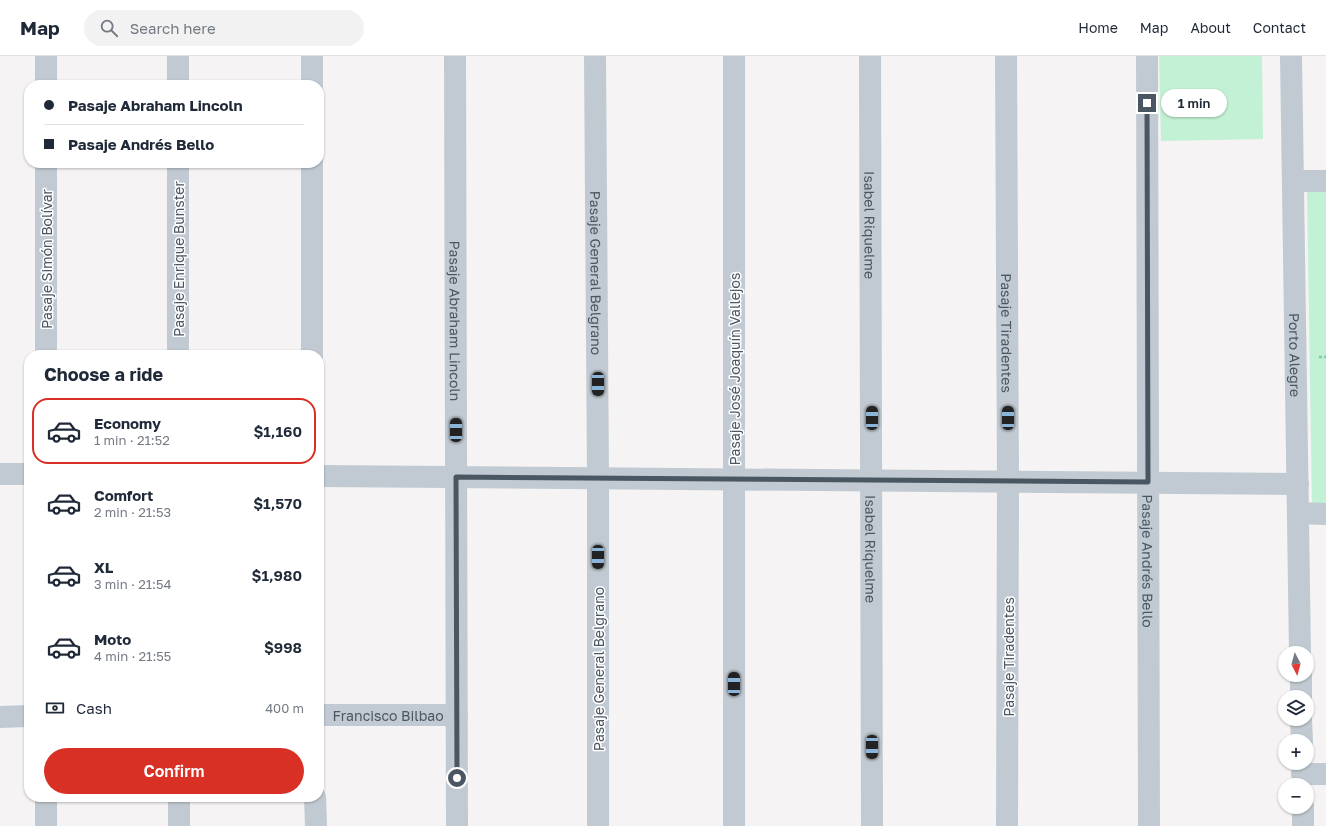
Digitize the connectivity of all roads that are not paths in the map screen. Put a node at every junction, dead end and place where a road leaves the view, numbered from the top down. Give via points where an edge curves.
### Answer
1 (46, 56) edge
2 (178, 56) edge
3 (312, 56) edge
4 (455, 56) edge
5 (595, 56) edge
6 (734, 56) edge
7 (870, 56) edge
8 (1006, 56) edge
9 (1147, 56) edge
10 (1291, 56) edge
11 (46, 80) edge
12 (178, 80) edge
13 (312, 80) edge
14 (46, 168) edge
15 (178, 168) edge
16 (312, 168) edge
17 (1293, 181) junction
18 (1326, 181) edge
19 (46, 350) edge
20 (178, 350) edge
21 (312, 350) edge
22 (0, 474) edge
23 (24, 474) edge
24 (324, 476) edge
25 (456, 477) junction
26 (598, 478) junction
27 (734, 479) junction
28 (872, 480) junction
29 (1008, 482) junction
30 (1148, 482) junction
31 (1298, 484) junction
32 (1298, 514) junction
33 (1326, 514) edge
34 (1300, 646) edge
35 (324, 715) edge
36 (457, 715) junction
37 (24, 716) edge
38 (0, 717) edge
39 (1302, 774) edge
40 (1326, 774) edge
41 (46, 802) edge
42 (179, 802) edge
43 (316, 802) edge
44 (1303, 814) edge
45 (46, 826) edge
46 (179, 826) edge
47 (316, 826) edge
48 (457, 826) edge
49 (598, 826) edge
50 (734, 826) edge
51 (872, 826) edge
52 (1007, 826) edge
53 (1149, 826) edge
54 (1303, 826) edge

1 - 11 street
2 - 12 street
3 - 13 street
4 - 25 street, Pasaje Abraham Lincoln
5 - 26 street, Pasaje General Belgrano
6 - 27 street, Pasaje José Joaquín Vallejos
7 - 28 street, Isabel Riquelme
8 - 29 street, Pasaje Tiradentes
9 - 30 street, Pasaje Andrés Bello
10 - 17 street, Porto Alegre
14 - 19 street, Pasaje Simón Bolívar
15 - 20 street, Pasaje Enrique Bunster
16 - 21 street
17 - 18 street
17 - 31 street, Porto Alegre
22 - 23 street
24 - 25 street
25 - 26 street
25 - 36 street, Pasaje Abraham Lincoln
26 - 27 street
26 - 49 street, Pasaje General Belgrano
27 - 28 street
27 - 50 street, Pasaje José Joaquín Vallejos
28 - 29 street
28 - 51 street, Isabel Riquelme
29 - 30 street
29 - 52 street, Pasaje Tiradentes
30 - 31 street
30 - 53 street, Pasaje Andrés Bello
31 - 32 street, Porto Alegre
32 - 33 street
32 - 34 street, Porto Alegre
35 - 36 street, Francisco Bilbao
36 - 48 street, Pasaje Abraham Lincoln
37 - 38 street
39 - 40 street
41 - 45 street
42 - 46 street
43 - 47 street
44 - 54 street

